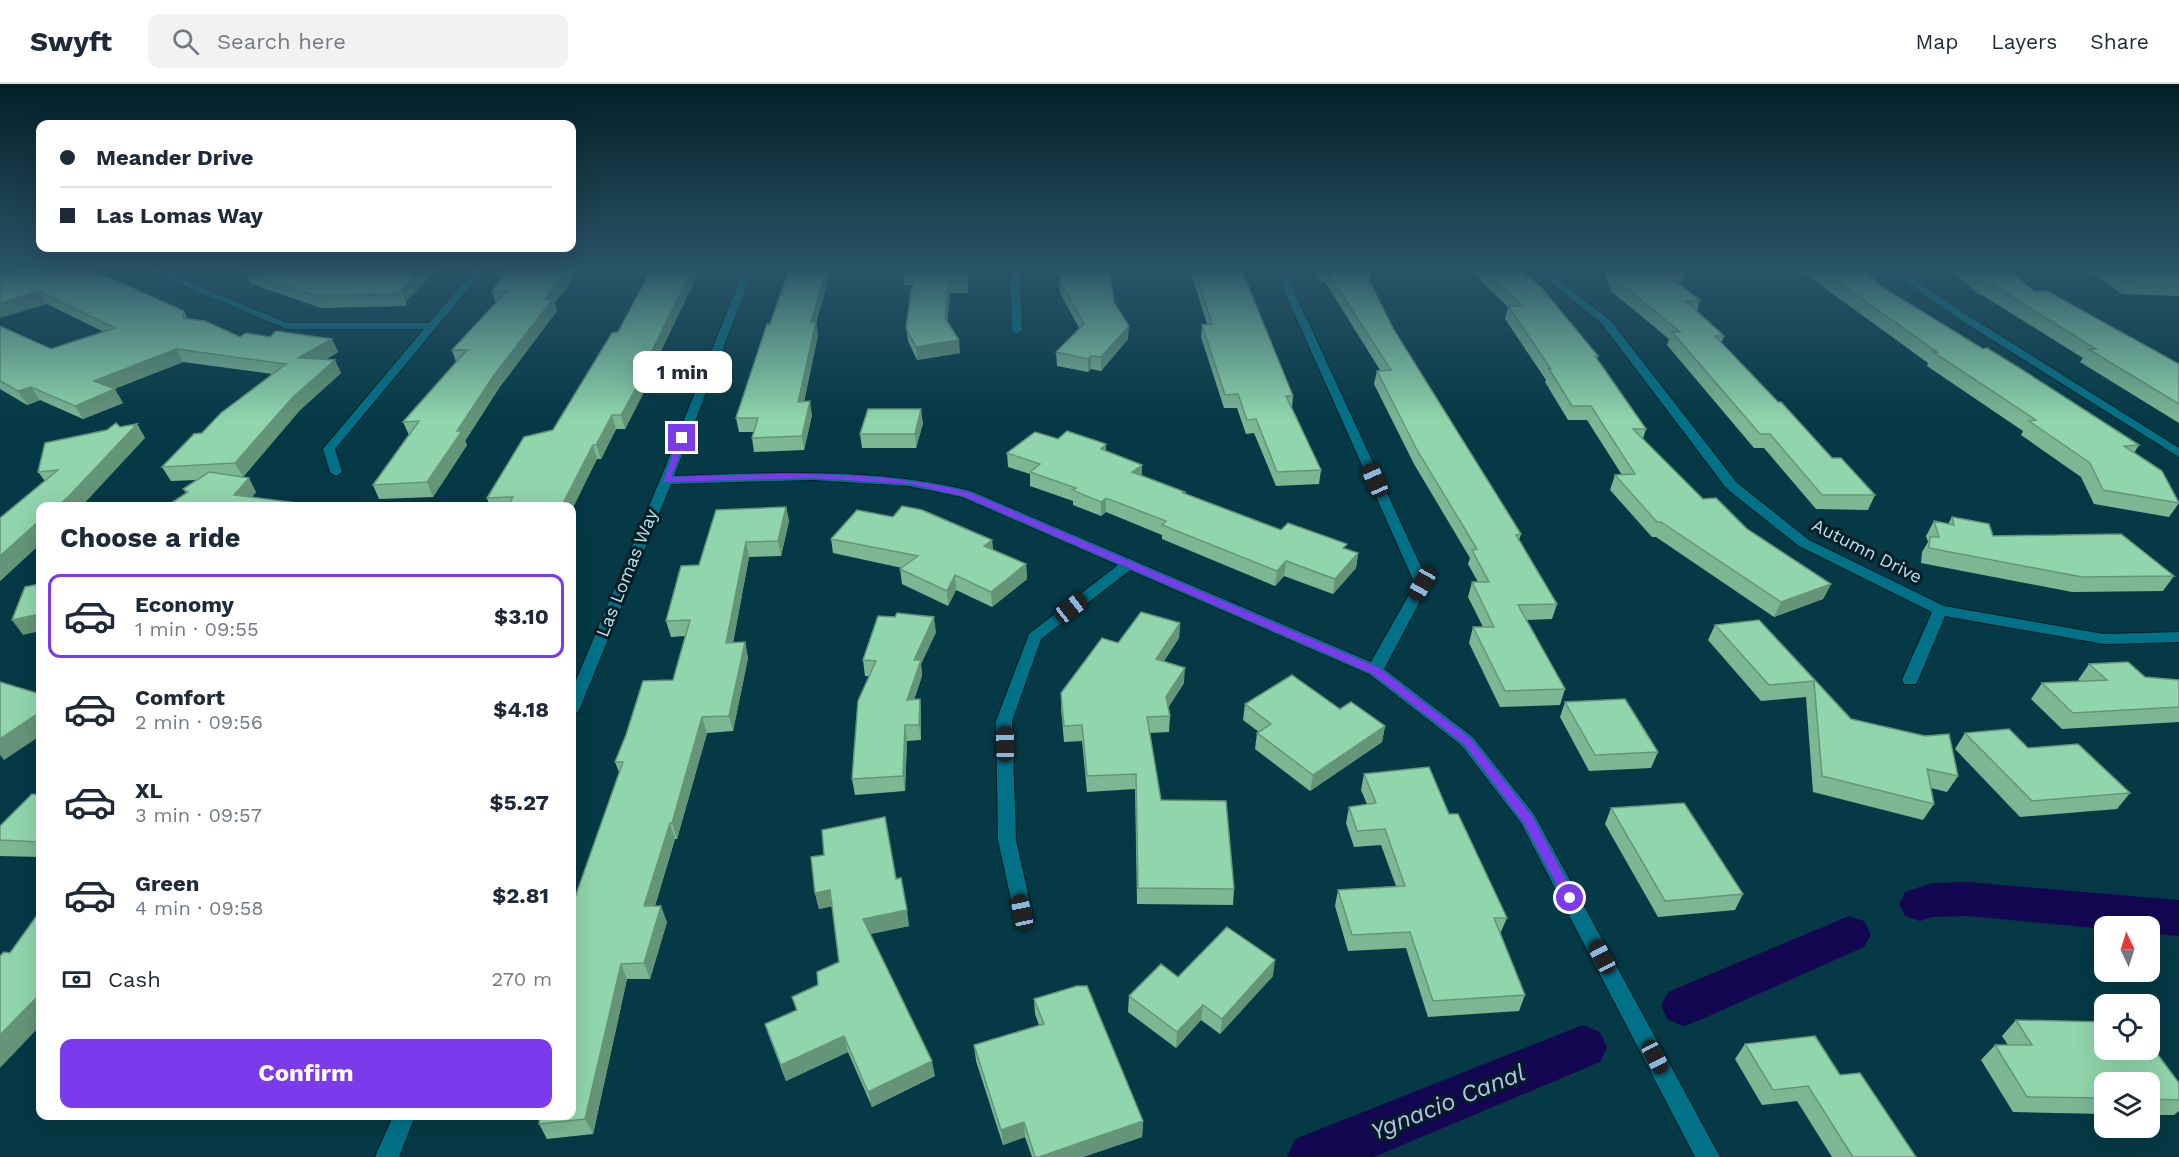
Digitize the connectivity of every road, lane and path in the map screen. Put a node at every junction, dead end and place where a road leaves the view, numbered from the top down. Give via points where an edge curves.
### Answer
1 (273, 320) edge
2 (435, 320) edge
3 (728, 320) edge
4 (1017, 320) edge
5 (1303, 320) edge
6 (1604, 320) edge
7 (1968, 320) edge
8 (430, 326) junction
9 (1017, 331) dead end
10 (2179, 453) edge
11 (336, 472) dead end
12 (666, 480) junction
13 (1128, 564) junction
14 (1940, 610) junction
15 (2179, 638) edge
16 (1375, 670) junction
17 (1910, 680) dead end
18 (576, 690) edge
19 (1022, 912) dead end
20 (402, 1120) edge
21 (387, 1157) edge
22 (1708, 1157) edge

1 - 8 street via 287,326
2 - 8 street
3 - 12 street, Las Lomas Way
4 - 9 street
5 - 16 street via 1422,584
6 - 14 street, Autumn Drive via 1732,486 1804,543
7 - 10 street
8 - 11 street via 329,449
12 - 13 street via 812,476 909,482 966,494
12 - 18 street, Las Lomas Way
13 - 16 street
13 - 19 street via 1034,637 1004,721 1007,840
14 - 15 street, Autumn Drive via 2103,639
14 - 17 street
16 - 22 street via 1467,741 1527,819
20 - 21 street

